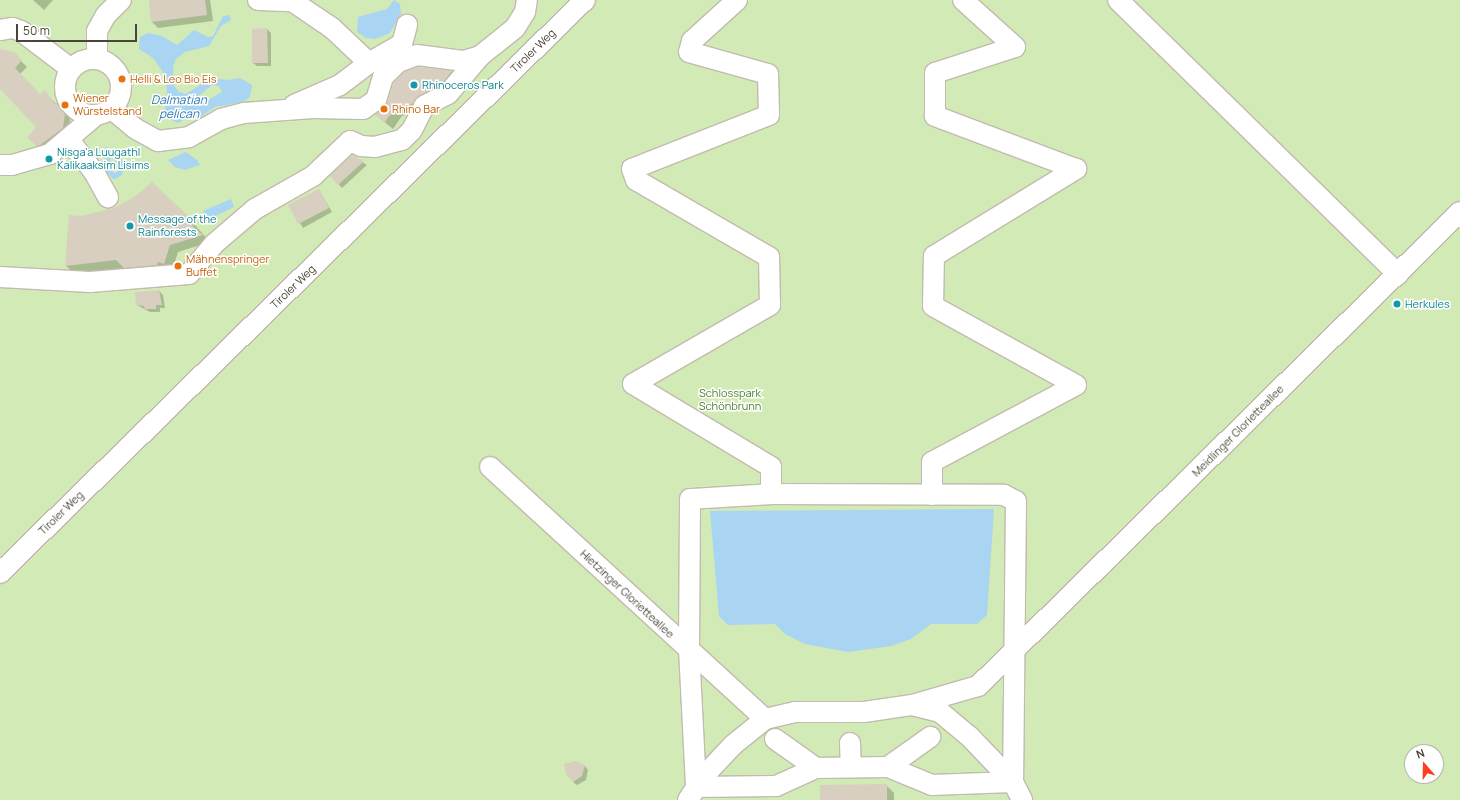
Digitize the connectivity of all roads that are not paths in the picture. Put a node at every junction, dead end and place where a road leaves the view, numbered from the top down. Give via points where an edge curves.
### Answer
1 (121, 0) edge
2 (258, 0) edge
3 (527, 0) edge
4 (585, 0) edge
5 (737, 0) edge
6 (963, 0) edge
7 (1118, 0) edge
8 (292, 1) edge
9 (407, 25) dead end
10 (0, 30) edge
11 (480, 56) junction
12 (97, 59) junction
13 (369, 63) junction
14 (71, 69) junction
15 (285, 109) junction
16 (103, 112) junction
17 (69, 140) junction
18 (0, 165) edge
19 (108, 197) dead end
20 (1460, 212) edge
21 (1398, 274) junction
22 (0, 277) edge
23 (490, 468) dead end
24 (771, 494) junction
25 (932, 495) junction
26 (0, 572) edge
27 (1016, 649) junction
28 (689, 650) junction
29 (912, 705) junction
30 (850, 712) junction
31 (952, 722) junction
32 (766, 729) junction
33 (888, 767) junction
34 (816, 768) junction
35 (851, 768) junction
36 (1013, 782) junction
37 (692, 793) edge
38 (1022, 800) edge

1 - 12 street via 106,15 96,31
2 - 8 street
3 - 11 street via 525,12 515,28
4 - 26 street, Tiroler Weg
5 - 24 street via 692,41 690,52 768,74 769,115 632,169 636,180 770,257 770,305 633,384 770,467
6 - 25 street via 1015,48 935,73 935,116 1076,170 934,256 933,306 1076,385 932,462
7 - 21 street
8 - 13 street via 332,28
9 - 13 street via 402,44
10 - 14 street via 13,28 21,31
11 - 15 street via 463,61 427,55 404,58 388,71 380,84 376,100 363,109
11 - 22 street via 448,94 424,106 412,130 402,140 375,147 361,146 350,141 313,176 254,209 214,244 189,274 90,282
12 - 14 street via 83,61
12 - 16 street via 113,68 121,84 118,102
13 - 15 street via 340,85
14 - 16 street via 64,86 70,104 77,111
15 - 16 street via 231,115 189,137 158,141
16 - 17 street
17 - 18 street via 50,154 12,165
17 - 19 street via 94,172
20 - 21 street, Meidlinger Glorietteallee
21 - 27 street, Meidlinger Glorietteallee
23 - 28 street, Hietzinger Glorietteallee
24 - 25 street
24 - 28 street via 690,499
25 - 27 street via 1004,495 1016,501
27 - 29 street, Meidlinger Glorietteallee via 978,686
27 - 36 street
28 - 32 street, Hietzinger Glorietteallee
28 - 37 street
29 - 30 street
29 - 31 street via 940,712
30 - 32 street via 795,712
30 - 35 street
31 - 33 street
31 - 36 street
32 - 34 street, Hietzinger Glorietteallee
32 - 37 street via 733,745
33 - 35 street
33 - 36 street via 932,785
34 - 35 street
34 - 37 street via 776,786
36 - 38 street

